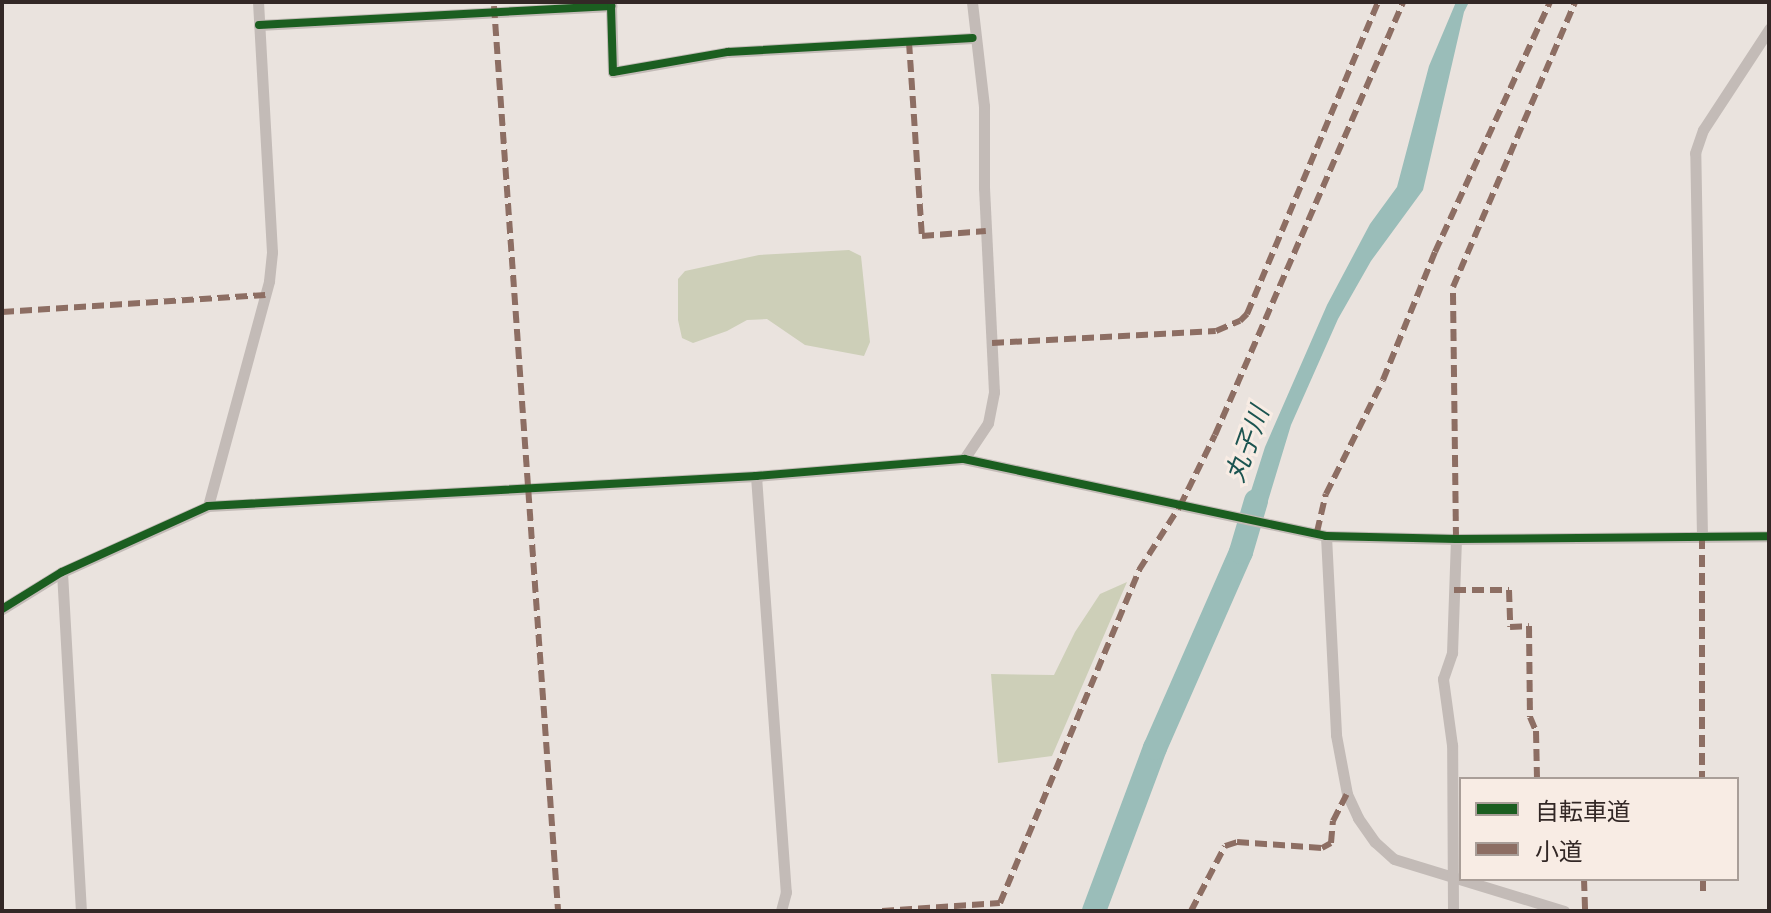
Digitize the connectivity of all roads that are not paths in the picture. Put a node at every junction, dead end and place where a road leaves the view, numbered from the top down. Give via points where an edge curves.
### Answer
1 (258, 2) edge
2 (972, 2) edge
3 (259, 25) junction
4 (1769, 29) edge
5 (973, 38) junction
6 (964, 459) junction
7 (756, 476) junction
8 (208, 506) junction
9 (1322, 534) junction
10 (1769, 536) edge
11 (1702, 537) junction
12 (1456, 539) junction
13 (62, 572) junction
14 (2, 609) edge
15 (1455, 880) junction
16 (81, 911) edge
17 (781, 911) edge
18 (1453, 911) edge
19 (1564, 911) edge

1 - 3 street
2 - 5 street
3 - 5 street via 611,6 613,72 728,52
3 - 8 street via 272,252 269,281
4 - 11 street via 1703,130 1695,153
5 - 6 street via 984,106 994,392 988,423
6 - 7 street
6 - 9 street
7 - 8 street
7 - 17 street via 786,892
8 - 13 street
9 - 12 street
9 - 15 street via 1336,735 1347,794 1375,842 1394,859
10 - 11 street
11 - 12 street
12 - 15 street via 1452,653 1443,679 1452,745
13 - 14 street
13 - 16 street
15 - 18 street
15 - 19 street

